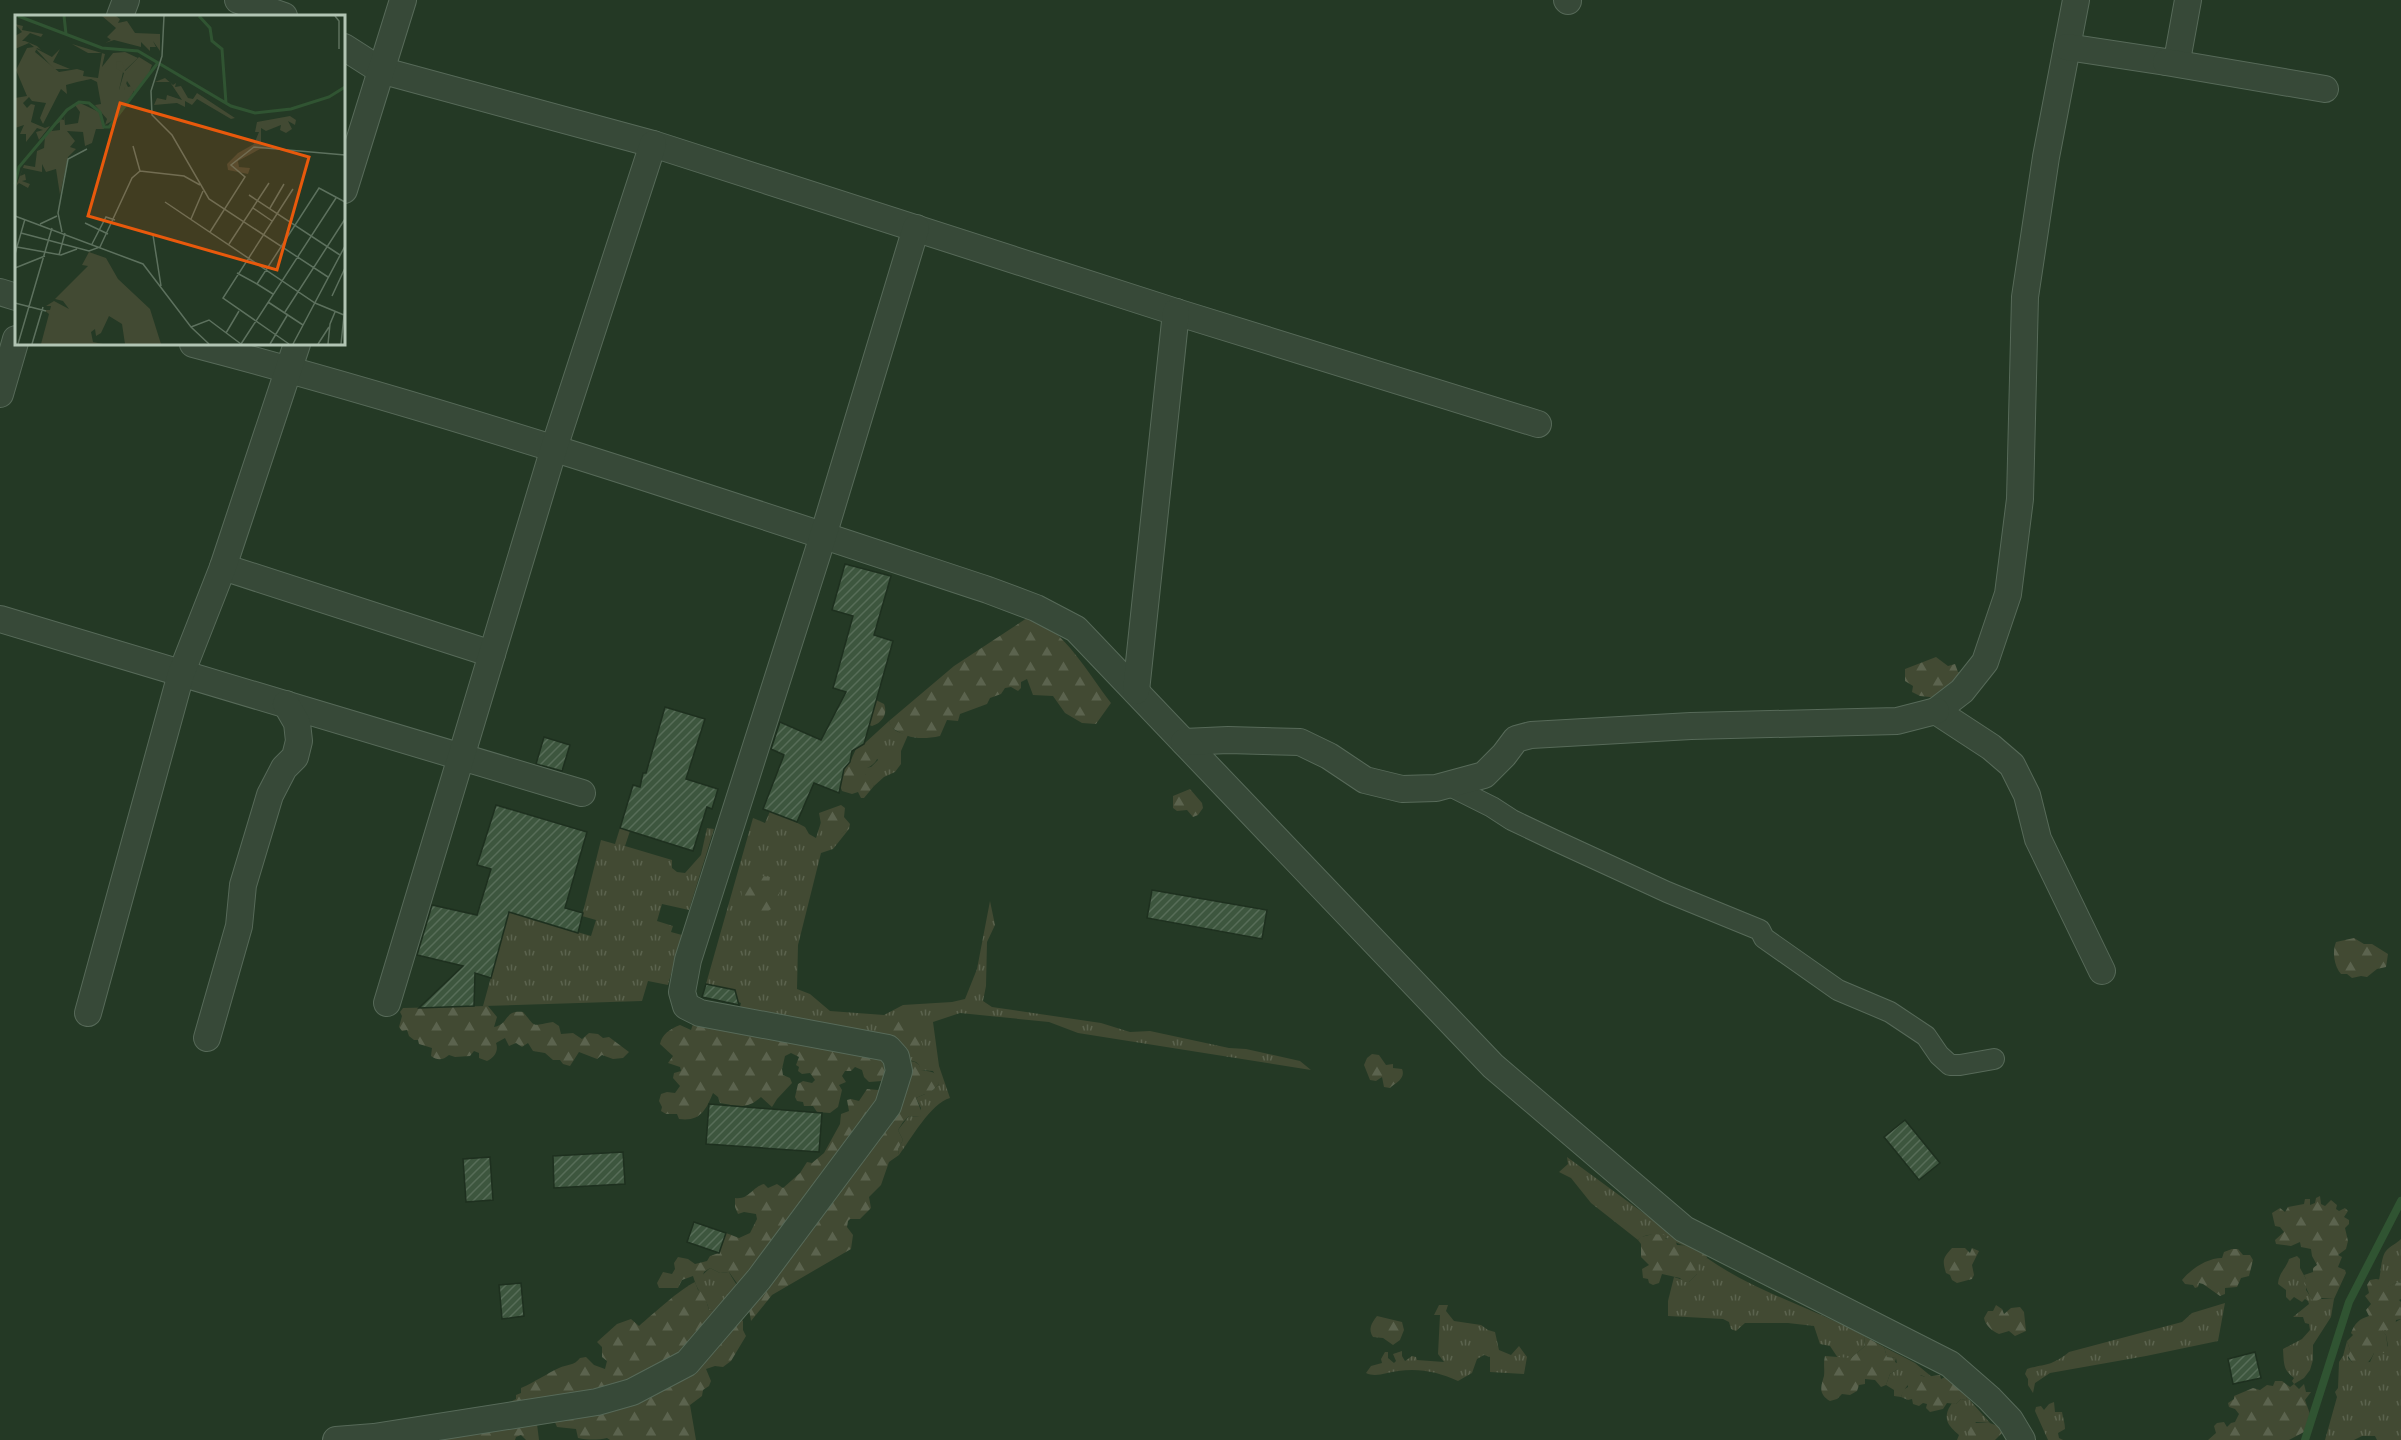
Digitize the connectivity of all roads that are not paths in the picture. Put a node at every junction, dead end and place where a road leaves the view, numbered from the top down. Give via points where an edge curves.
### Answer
1 (126, 0) edge
2 (238, 0) edge
3 (403, 0) edge
4 (2076, 0) edge
5 (2188, 0) edge
6 (120, 15) edge
7 (281, 15) edge
8 (345, 48) edge
9 (2067, 48) junction
10 (2178, 61) junction
11 (380, 70) junction
12 (2325, 89) dead end
13 (653, 144) junction
14 (345, 187) edge
15 (916, 228) junction
16 (0, 292) edge
17 (15, 297) edge
18 (1176, 312) junction
19 (15, 342) edge
20 (197, 345) edge
21 (297, 345) edge
22 (289, 369) junction
23 (0, 394) edge
24 (1538, 424) dead end
25 (554, 448) junction
26 (823, 536) junction
27 (223, 567) junction
28 (0, 619) edge
29 (492, 654) junction
30 (181, 674) junction
31 (1136, 691) junction
32 (286, 704) junction
33 (1936, 711) junction
34 (1184, 742) junction
35 (462, 757) junction
36 (1448, 785) junction
37 (582, 793) dead end
38 (2102, 971) dead end
39 (387, 1003) dead end
40 (88, 1013) dead end
41 (207, 1038) dead end
42 (1994, 1059) dead end
43 (336, 1440) edge
44 (2022, 1440) edge

1 - 6 street
2 - 7 street
3 - 11 street
4 - 9 street
5 - 10 street
8 - 11 street
9 - 10 street
9 - 33 street via 2025,297 2020,499 2008,594 1985,662 1962,691
10 - 12 street
11 - 13 street
11 - 14 street
13 - 15 street
13 - 25 street
15 - 18 street
15 - 26 street
16 - 17 street
18 - 24 street
18 - 31 street
19 - 23 street
20 - 22 street
21 - 22 street
22 - 25 street
22 - 27 street
25 - 26 street
25 - 29 street
26 - 31 street via 1036,608 1076,629
26 - 43 street via 688,960 682,992 686,1006 700,1013 888,1048 896,1057 899,1071 888,1107 759,1279 687,1363 632,1392 597,1402
27 - 29 street
27 - 30 street
28 - 30 street
29 - 35 street
30 - 32 street
30 - 40 street
31 - 34 street
32 - 35 street
32 - 41 street via 297,723 299,741 295,757 284,768 270,795 243,885 239,926
33 - 36 street via 1898,721 1531,735 1516,739 1484,775
33 - 38 street via 2012,765 2027,795 2038,839
34 - 36 street via 1300,742 1365,780 1402,789
34 - 44 street via 1493,1066 1684,1229 1950,1364 2010,1420
35 - 37 street
35 - 39 street
36 - 42 street via 1554,840 1760,930 1764,938 1838,990 1890,1012 1926,1036 1950,1065

